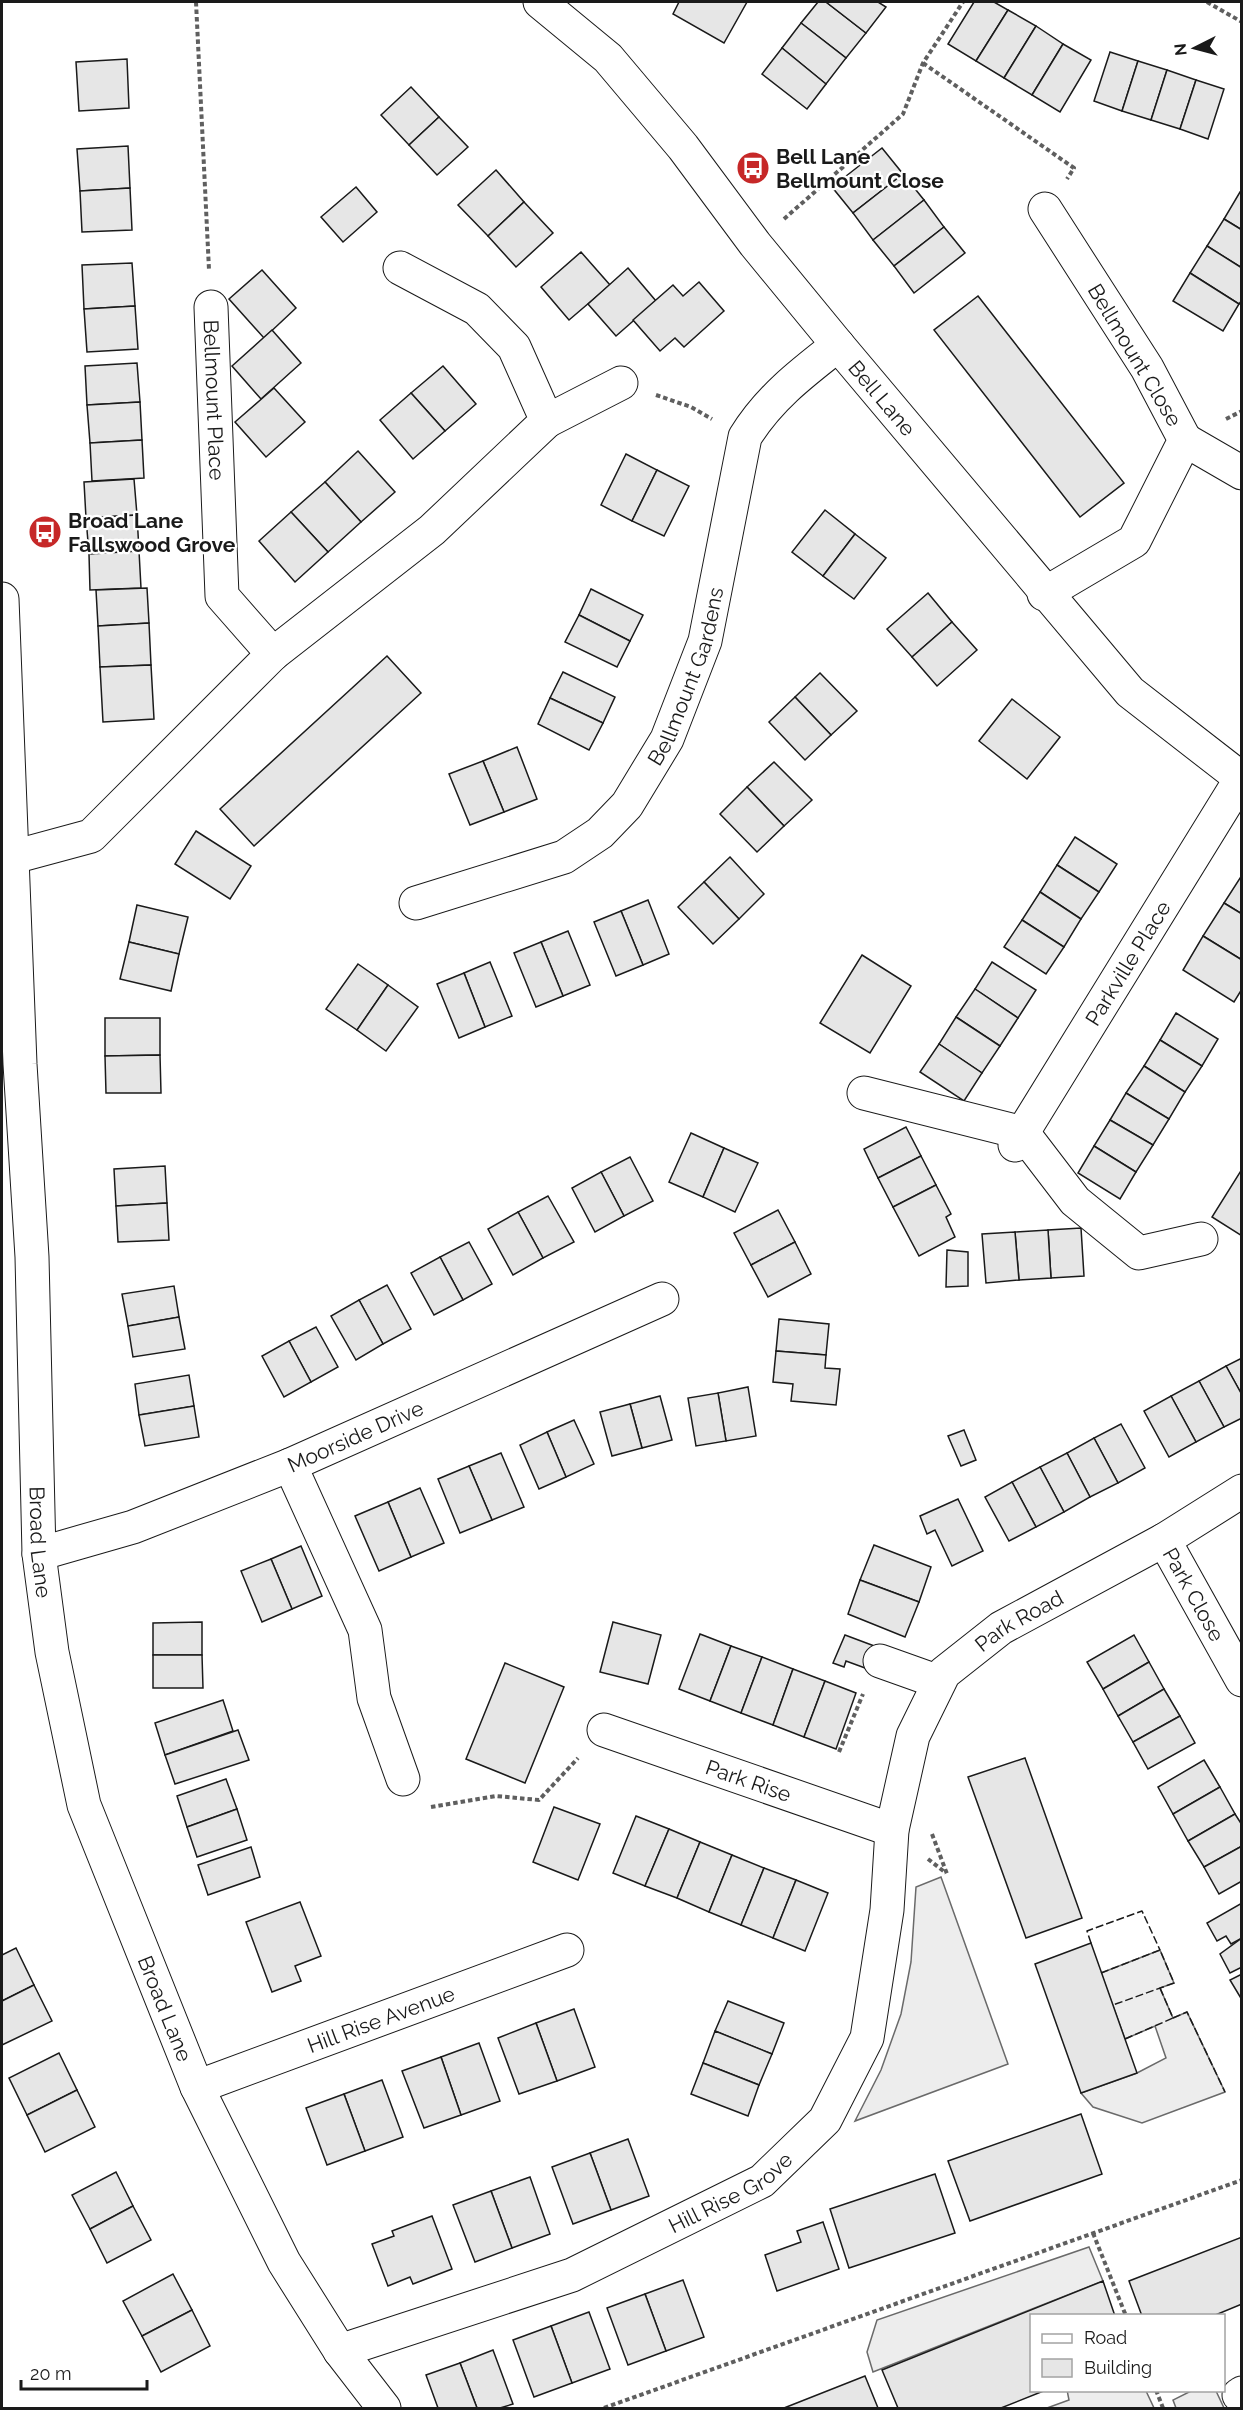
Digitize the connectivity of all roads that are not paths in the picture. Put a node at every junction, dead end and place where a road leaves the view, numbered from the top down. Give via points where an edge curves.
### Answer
1 (540, 2) edge
2 (1045, 209) road end
3 (400, 268) dead end
4 (211, 307) road end
5 (838, 345) junction
6 (621, 382) road end
7 (548, 420) junction
8 (1185, 440) junction
9 (1242, 473) edge
10 (1044, 594) junction
11 (2, 599) edge
12 (273, 654) junction
13 (1241, 778) edge
14 (7, 860) edge
15 (416, 903) dead end
16 (11, 1065) edge
17 (864, 1093) dead end
18 (1019, 1139) junction
19 (1201, 1239) dead end
20 (662, 1299) dead end
21 (290, 1465) junction
22 (1242, 1491) edge
23 (1164, 1540) junction
24 (39, 1554) junction
25 (881, 1662) road end
26 (1242, 1680) edge
27 (939, 1682) junction
28 (604, 1730) road end
29 (403, 1779) road end
30 (892, 1830) junction
31 (567, 1950) dead end
32 (196, 2087) junction
33 (340, 2351) junction
34 (384, 2409) edge

1 - 5 street, Bell Lane via 608,58
2 - 8 street, Bellmount Close via 1147,368
3 - 7 street via 477,309 513,347
4 - 12 street, Bellmount Place via 222,596
5 - 10 street, Bell Lane
5 - 15 street, Bellmount Gardens via 789,383 761,411 745,437 705,641 667,739 627,805 600,833 564,857
6 - 7 street
7 - 12 street via 432,530
8 - 9 street
8 - 10 street, Bellmount Close via 1134,541
10 - 13 street, Bell Lane via 1130,692
11 - 14 street, Broad Lane
12 - 14 street via 91,836
13 - 18 street, Parkville Place
14 - 16 street, Broad Lane
16 - 24 street, Broad Lane via 32,1257
17 - 18 street
18 - 19 street via 1075,1201 1139,1253
20 - 21 street, Moorside Drive
21 - 24 street, Moorside Drive via 134,1527
21 - 29 street via 365,1630 374,1698
22 - 23 street, Park Road
23 - 26 street, Park Close
23 - 27 street, Park Road via 1001,1628 944,1673
24 - 32 street, Broad Lane via 52,1652 84,1805
25 - 27 street
27 - 30 street, Park Road via 913,1736
28 - 30 street, Park Rise
30 - 33 street, Hill Rise Grove via 887,1910 867,2038 825,2121 762,2181 572,2275
31 - 32 street, Hill Rise Avenue
32 - 33 street, Broad Lane via 284,2262
33 - 34 street, Broad Lane

